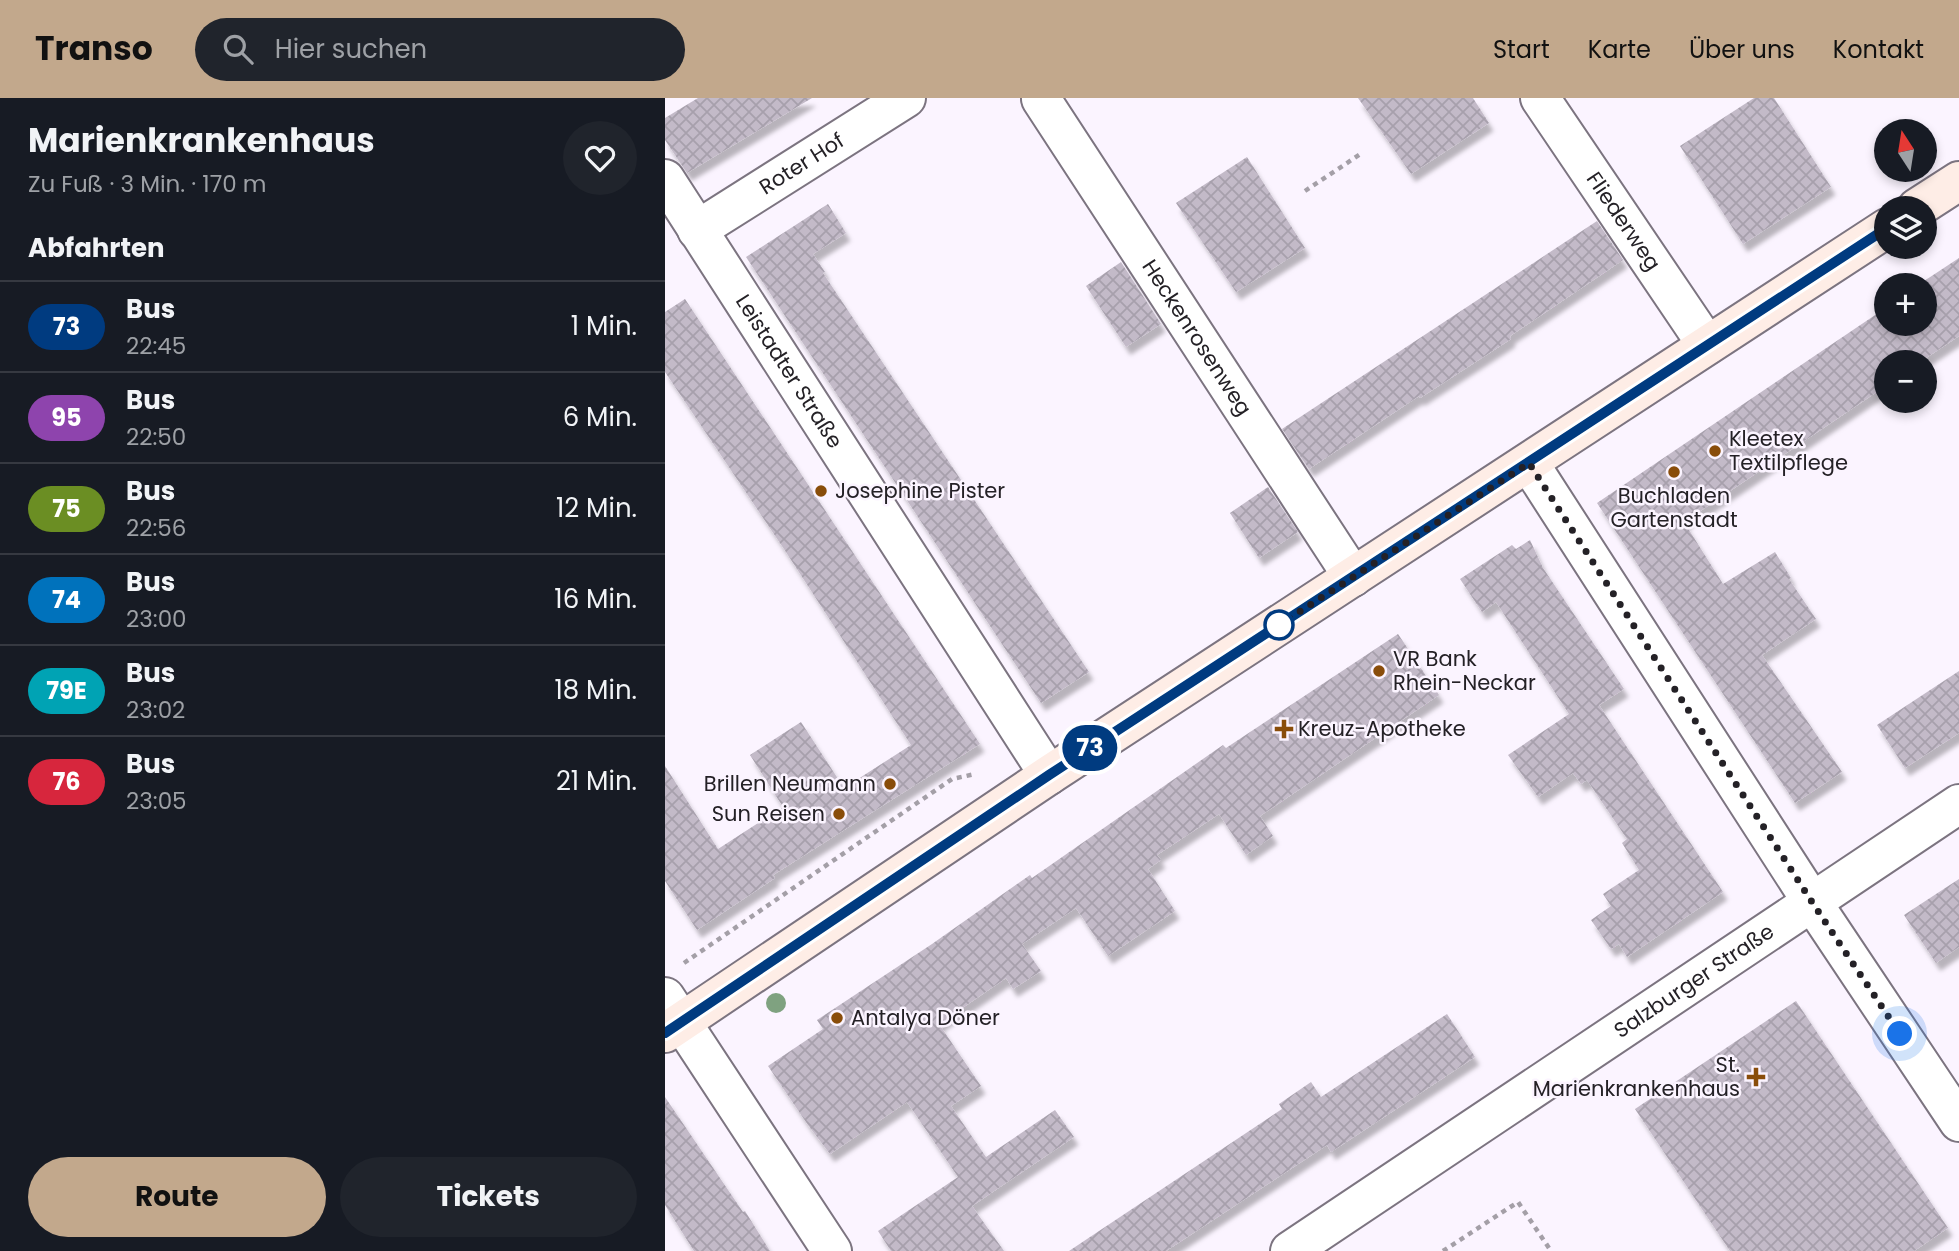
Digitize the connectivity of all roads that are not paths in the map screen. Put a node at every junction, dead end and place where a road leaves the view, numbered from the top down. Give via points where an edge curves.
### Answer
1 (906, 98) edge
2 (1540, 98) edge
3 (1041, 99) edge
4 (1959, 181) edge
5 (669, 193) edge
6 (1936, 196) edge
7 (697, 230) junction
8 (1874, 236) edge
9 (1707, 345) junction
10 (1529, 463) junction
11 (1353, 577) junction
12 (1049, 775) junction
13 (1959, 804) edge
14 (1812, 902) junction
15 (671, 1006) edge
16 (1959, 1122) edge
17 (832, 1251) edge
18 (1290, 1251) edge

1 - 7 street, Roter Hof
2 - 9 street, Fliederweg
3 - 11 street, Heckenrosenweg
4 - 6 main road
5 - 7 street, Leistadter Straße
7 - 12 street, Leistadter Straße
8 - 9 main road
9 - 10 main road
10 - 11 main road
10 - 14 street
11 - 12 main road
12 - 15 main road
13 - 14 street, Salzburger Straße
14 - 16 street
14 - 18 street, Salzburger Straße
15 - 17 street

